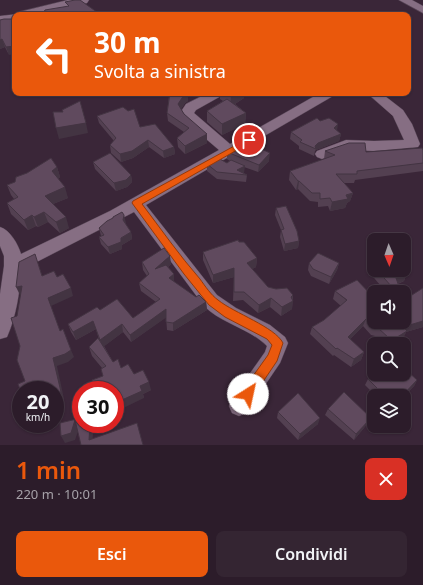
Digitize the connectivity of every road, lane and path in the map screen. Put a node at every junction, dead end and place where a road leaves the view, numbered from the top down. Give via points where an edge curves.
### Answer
1 (83, 0) edge
2 (404, 0) edge
3 (423, 10) edge
4 (36, 12) edge
5 (12, 18) edge
6 (0, 20) edge
7 (212, 96) edge
8 (324, 96) edge
9 (377, 96) edge
10 (230, 151) junction
11 (322, 154) dead end
12 (136, 203) junction
13 (0, 233) edge
14 (13, 266) junction
15 (0, 331) edge
16 (239, 406) dead end

1 - 4 street
2 - 3 street
5 - 6 street
7 - 10 street via 186,113
8 - 10 street
9 - 11 street via 398,113 413,144 346,145
10 - 12 street
12 - 14 street
12 - 16 street via 213,302 271,336 278,343 273,357
13 - 14 street via 11,250
14 - 15 street

